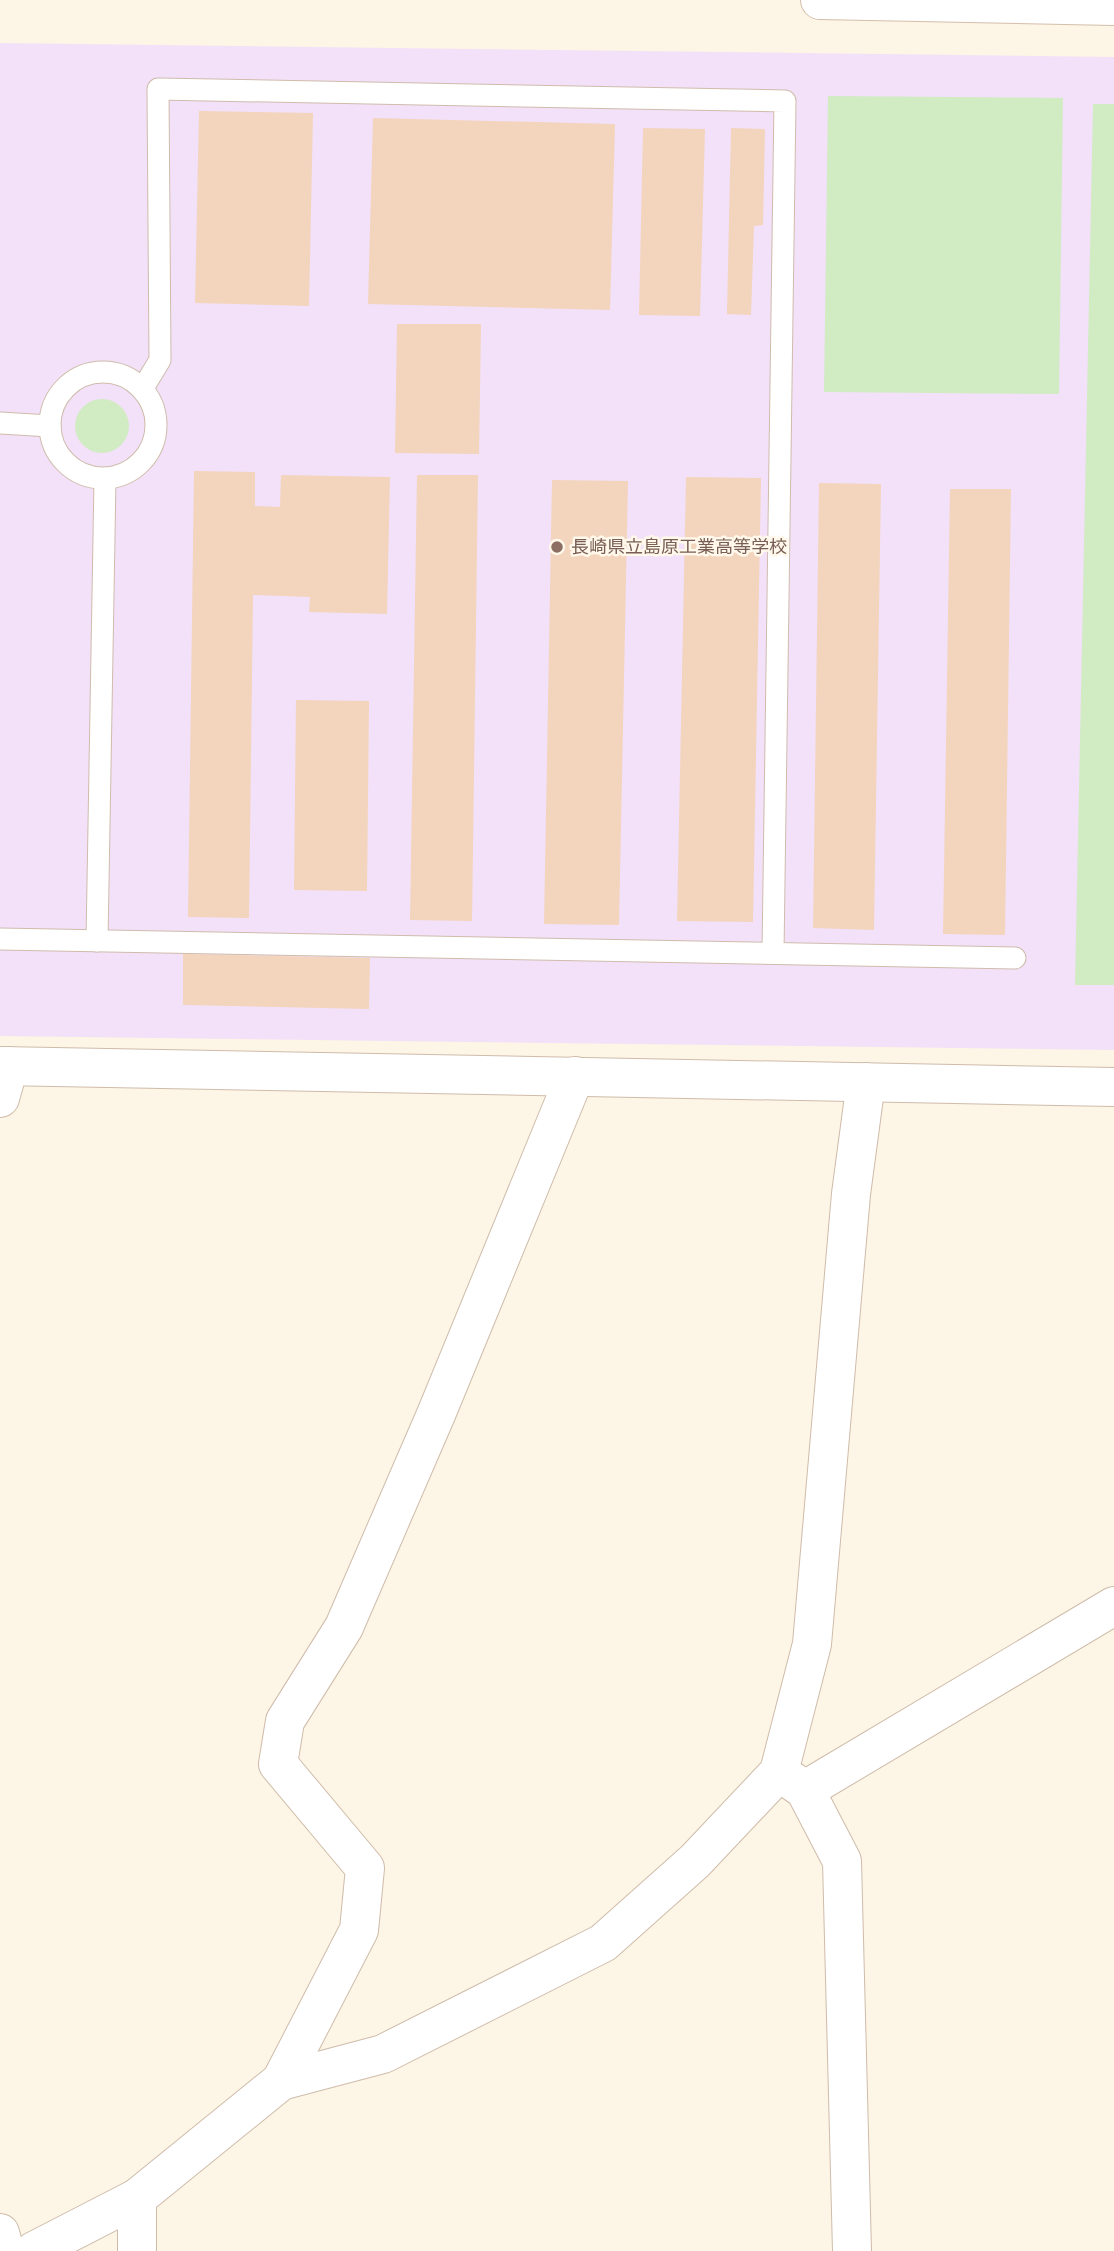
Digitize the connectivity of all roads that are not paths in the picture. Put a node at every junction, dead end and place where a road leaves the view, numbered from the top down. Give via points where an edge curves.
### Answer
1 (820, 0) edge
2 (991, 1) edge
3 (1114, 6) edge
4 (143, 388) junction
5 (0, 423) edge
6 (50, 426) junction
7 (105, 479) junction
8 (0, 939) edge
9 (97, 941) junction
10 (773, 953) junction
11 (1015, 958) dead end
12 (3, 1076) edge
13 (575, 1076) junction
14 (866, 1082) junction
15 (1114, 1087) edge
16 (1114, 1606) edge
17 (792, 1781) junction
18 (281, 2081) junction
19 (137, 2198) junction
20 (0, 2233) edge
21 (5, 2251) edge
22 (34, 2251) edge
23 (137, 2251) edge
24 (852, 2251) edge

1 - 2 street
2 - 3 street
4 - 6 lane via 111,371 75,379 52,407
4 - 7 lane via 153,404 155,439 137,467
4 - 10 lane via 160,360 158,89 785,101
5 - 6 lane
6 - 7 lane via 52,442 72,469
7 - 9 lane
8 - 9 lane
9 - 10 lane
10 - 11 lane
12 - 13 street
13 - 14 street
13 - 18 street via 344,1627 285,1721 278,1764 365,1868 359,1930
14 - 15 street
14 - 17 street via 851,1194 812,1644
16 - 17 street
17 - 18 street via 603,1943 383,2054
17 - 24 street via 842,1861
18 - 19 street
19 - 22 street
19 - 23 street
20 - 21 street

